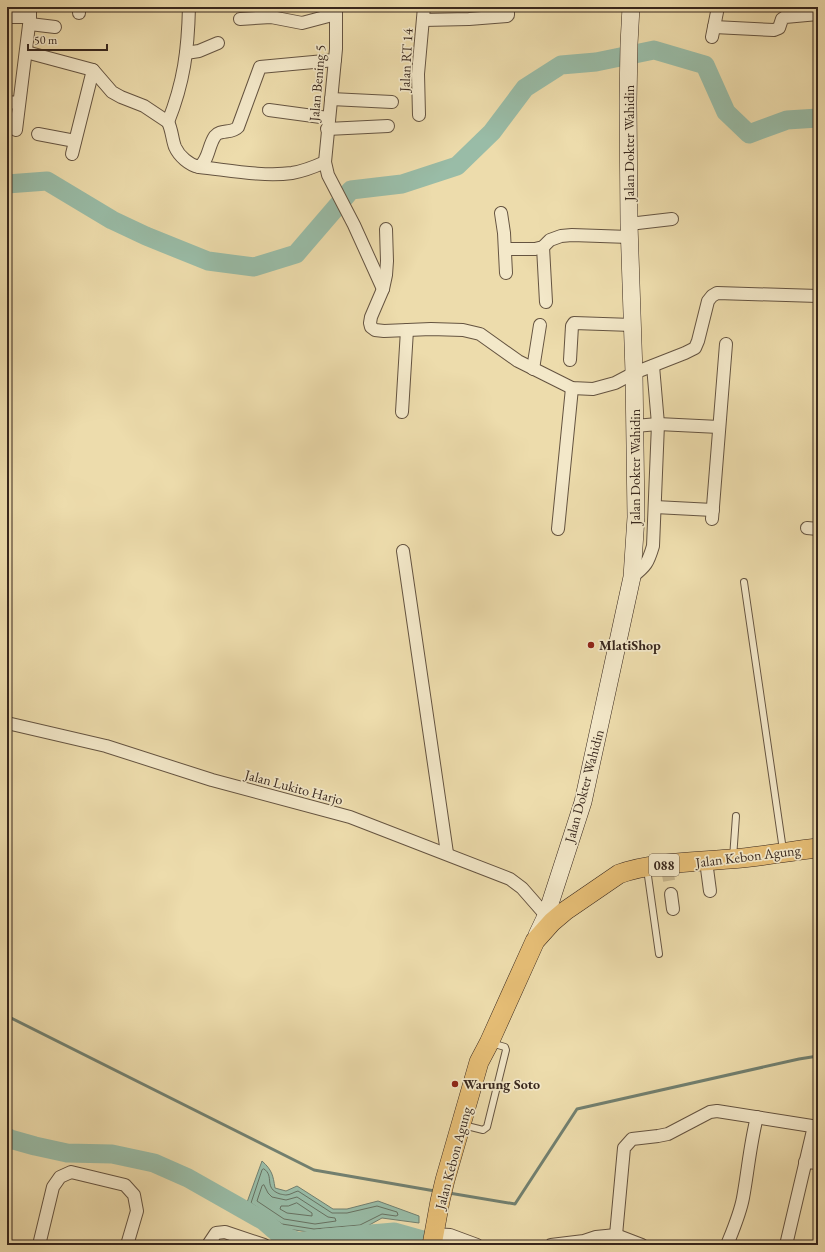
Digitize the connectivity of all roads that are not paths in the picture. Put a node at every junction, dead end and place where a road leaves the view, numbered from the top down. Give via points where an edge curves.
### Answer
1 (189, 7) edge
2 (424, 7) edge
3 (508, 7) edge
4 (631, 7) edge
5 (718, 7) edge
6 (336, 11) edge
7 (818, 14) edge
8 (30, 16) edge
9 (7, 17) edge
10 (240, 19) dead end
11 (423, 20) junction
12 (55, 27) dead end
13 (218, 43) dead end
14 (26, 52) junction
15 (186, 53) junction
16 (335, 60) junction
17 (93, 70) junction
18 (330, 99) junction
19 (13, 102) edge
20 (392, 102) dead end
21 (269, 110) dead end
22 (419, 115) dead end
23 (168, 122) junction
24 (328, 124) junction
25 (388, 126) dead end
26 (16, 130) dead end
27 (38, 134) dead end
28 (75, 141) junction
29 (72, 154) dead end
30 (325, 162) junction
31 (199, 167) junction
32 (501, 213) dead end
33 (672, 219) dead end
34 (386, 229) dead end
35 (629, 231) junction
36 (543, 247) junction
37 (505, 249) junction
38 (506, 273) dead end
39 (383, 289) junction
40 (818, 296) edge
41 (546, 302) dead end
42 (540, 325) dead end
43 (632, 325) junction
44 (407, 330) junction
45 (726, 344) dead end
46 (570, 360) dead end
47 (653, 366) junction
48 (533, 369) junction
49 (634, 373) junction
50 (572, 388) junction
51 (402, 412) dead end
52 (658, 424) junction
53 (635, 426) junction
54 (719, 427) junction
55 (655, 507) junction
56 (558, 529) dead end
57 (403, 551) dead end
58 (632, 577) junction
59 (744, 582) dead end
60 (7, 723) edge
61 (736, 816) dead end
62 (818, 848) edge
63 (783, 852) junction
64 (447, 854) junction
65 (733, 859) junction
66 (706, 861) junction
67 (646, 866) junction
68 (670, 890) tunnel mouth
69 (710, 890) dead end
70 (673, 909) dead end
71 (549, 919) junction
72 (660, 954) dead end
73 (490, 1043) junction
74 (757, 1118) junction
75 (461, 1125) junction
76 (816, 1127) edge
77 (805, 1162) junction
78 (818, 1163) edge
79 (616, 1235) junction
80 (433, 1239) edge
81 (584, 1243) edge
82 (40, 1245) edge
83 (127, 1245) edge
84 (208, 1245) edge
85 (264, 1245) edge
86 (477, 1245) edge
87 (551, 1245) edge
88 (642, 1245) edge
89 (727, 1245) edge
90 (786, 1245) edge

1 - 15 street
2 - 11 street, Jalan RT 14
3 - 11 street via 507,16
4 - 35 main road, Jalan Dokter Wahidin via 628,102
5 - 7 street via 713,32 774,30 779,28 785,17
6 - 10 street via 302,23 270,17
6 - 16 street, Jalan Bening 5
8 - 9 street
8 - 12 street
8 - 14 street
11 - 22 street, Jalan RT 14 via 418,74
13 - 15 street
14 - 17 street
14 - 19 street
15 - 23 street via 178,98
16 - 18 street, Jalan Bening 5
16 - 31 street via 260,67 238,127 214,136 204,164
17 - 23 street via 112,92 144,106
17 - 28 street
18 - 20 street
18 - 24 street, Jalan Bening 5
19 - 26 street
21 - 24 street
23 - 31 street via 175,147 183,158 193,166
24 - 25 street
24 - 30 street, Jalan Bening 5
27 - 28 street
28 - 29 street
30 - 31 street via 292,173 267,174
30 - 39 street via 328,175
32 - 37 street
33 - 35 street
34 - 39 street via 387,261
35 - 36 street via 561,236 550,240
35 - 43 main road, Jalan Dokter Wahidin
36 - 37 street
36 - 41 street
37 - 38 street
39 - 44 street via 371,317 371,327 384,331
40 - 47 street via 717,293 708,301 695,348
42 - 48 street
43 - 46 street via 574,323
43 - 49 main road, Jalan Dokter Wahidin
44 - 48 street via 463,330 480,334
44 - 51 street
45 - 54 street
47 - 49 street
47 - 52 street
48 - 50 street
49 - 50 street via 615,383 593,389
49 - 53 main road, Jalan Dokter Wahidin
50 - 56 street
52 - 53 street
52 - 54 street
52 - 55 street
53 - 58 main road, Jalan Dokter Wahidin via 636,517
54 - 55 street via 712,514
55 - 58 street via 653,546 649,559 644,568
57 - 64 street
58 - 71 main road, Jalan Dokter Wahidin via 587,789
59 - 63 lane
60 - 64 street, Jalan Lukito Harjo via 106,746 212,780 350,817
61 - 65 lane
62 - 63 main road, Jalan Kebon Agung / 088
63 - 65 main road, Jalan Kebon Agung / 088
64 - 71 street, Jalan Lukito Harjo via 510,879 522,888
65 - 66 main road, Jalan Kebon Agung / 088
66 - 67 main road, Jalan Kebon Agung / 088 via 666,867
66 - 69 street
67 - 71 main road, Jalan Kebon Agung / 088 via 619,874
67 - 72 lane
68 - 70 street
71 - 73 main road, Jalan Kebon Agung / 088 via 535,941
73 - 75 main road, Jalan Kebon Agung / 088 via 479,1062
73 - 75 lane via 505,1047 506,1050 487,1128 483,1130
74 - 76 street
74 - 79 street via 713,1111 668,1134 636,1137 628,1142 624,1148
74 - 89 street via 743,1198
75 - 80 main road, Jalan Kebon Agung / 088 via 445,1180
76 - 77 street
77 - 78 street
77 - 90 street
79 - 81 street via 596,1237
79 - 88 street
80 - 86 street via 450,1235
81 - 87 street
82 - 83 street via 53,1187 60,1177 71,1172 125,1185 134,1195 137,1212
84 - 85 street via 216,1233 225,1232

